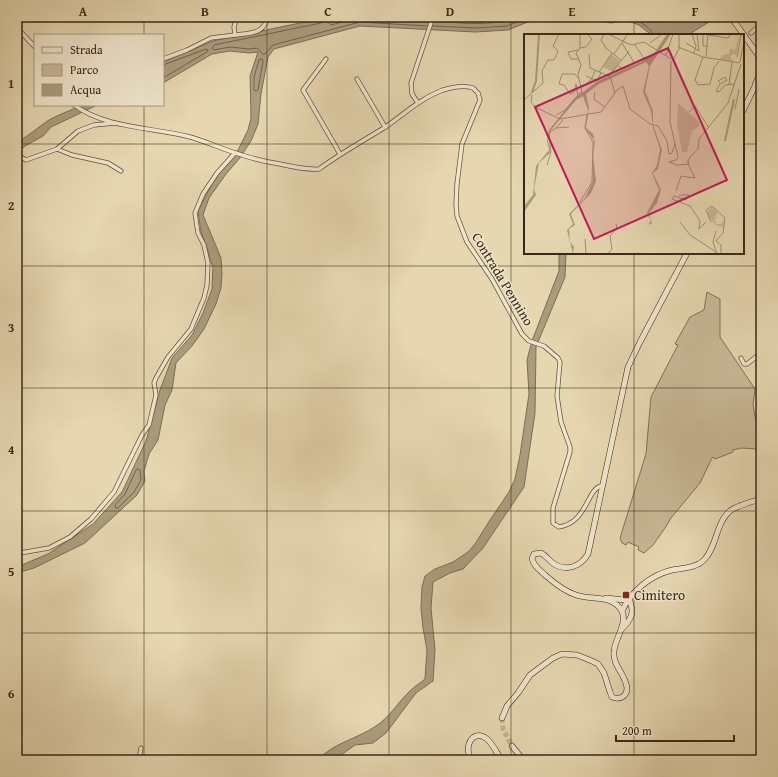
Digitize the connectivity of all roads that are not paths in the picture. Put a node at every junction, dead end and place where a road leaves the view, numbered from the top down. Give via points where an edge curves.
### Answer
1 (237, 17) edge
2 (268, 17) edge
3 (432, 17) edge
4 (731, 17) edge
5 (761, 24) edge
6 (17, 28) edge
7 (751, 33) dead end
8 (743, 34) edge
9 (235, 35) junction
10 (744, 36) edge
11 (34, 46) edge
12 (759, 57) edge
13 (164, 59) edge
14 (326, 59) dead end
15 (761, 71) edge
16 (357, 79) dead end
17 (761, 81) edge
18 (754, 88) junction
19 (418, 103) junction
20 (75, 106) edge
21 (744, 109) edge
22 (116, 122) junction
23 (385, 127) junction
24 (57, 149) junction
25 (234, 153) junction
26 (340, 154) junction
27 (17, 155) edge
28 (121, 171) dead end
29 (686, 254) edge
30 (761, 353) edge
31 (741, 358) dead end
32 (601, 486) dead end
33 (761, 499) edge
34 (17, 557) edge
35 (601, 599) junction
36 (627, 604) junction
37 (622, 611) junction
38 (621, 629) junction
39 (502, 718) tunnel mouth
40 (512, 746) tunnel mouth
41 (141, 748) dead end
42 (138, 760) edge
43 (471, 760) edge
44 (502, 760) edge
45 (528, 760) edge

1 - 9 street
2 - 9 street via 263,28 257,32
3 - 19 street via 411,83 412,94
4 - 8 main road
5 - 7 street
6 - 11 street
9 - 13 street via 210,38
10 - 12 main road
12 - 15 main road
14 - 26 street via 303,90
15 - 18 main road
16 - 23 street
17 - 18 main road
18 - 21 main road
19 - 23 street, Contrada Pennino
19 - 32 street, Contrada Pennino via 444,90 462,87 474,88 480,100 462,144 457,184 457,216 467,242 492,279 522,334 530,341 544,346 560,362 557,396 561,422 570,447 570,458 553,508 553,523 559,527 570,524 585,507 595,489
20 - 22 street, Contrada Pennino via 84,112
22 - 24 street, Contrada Pennino via 94,125 78,131
22 - 25 street, Contrada Pennino via 128,127 191,138
23 - 26 street, Contrada Pennino
24 - 27 street, Contrada Pennino via 26,160
24 - 28 street via 108,163
25 - 26 street, Contrada Pennino via 312,170 319,169
25 - 34 street via 216,173 195,213 198,233 208,263 204,298 191,329 168,357 154,382 156,395 149,425 116,488 91,519 70,537 49,548 20,553
29 - 35 main road via 628,367 588,554 580,564 570,568 554,564 541,553 534,554 532,558 536,567 565,590 576,595
30 - 31 street via 747,364 744,364
33 - 36 main road via 739,506 728,513 702,562 658,575 630,596
35 - 36 main road
35 - 37 main road via 613,602
36 - 37 main road
36 - 38 main road via 627,624
37 - 38 main road
38 - 39 main road via 614,655 626,687 623,697 612,697 603,669 596,662 577,655 562,654 530,675 507,706
40 - 45 main road
41 - 42 street
43 - 44 main road via 467,752 468,744 478,736 488,740

